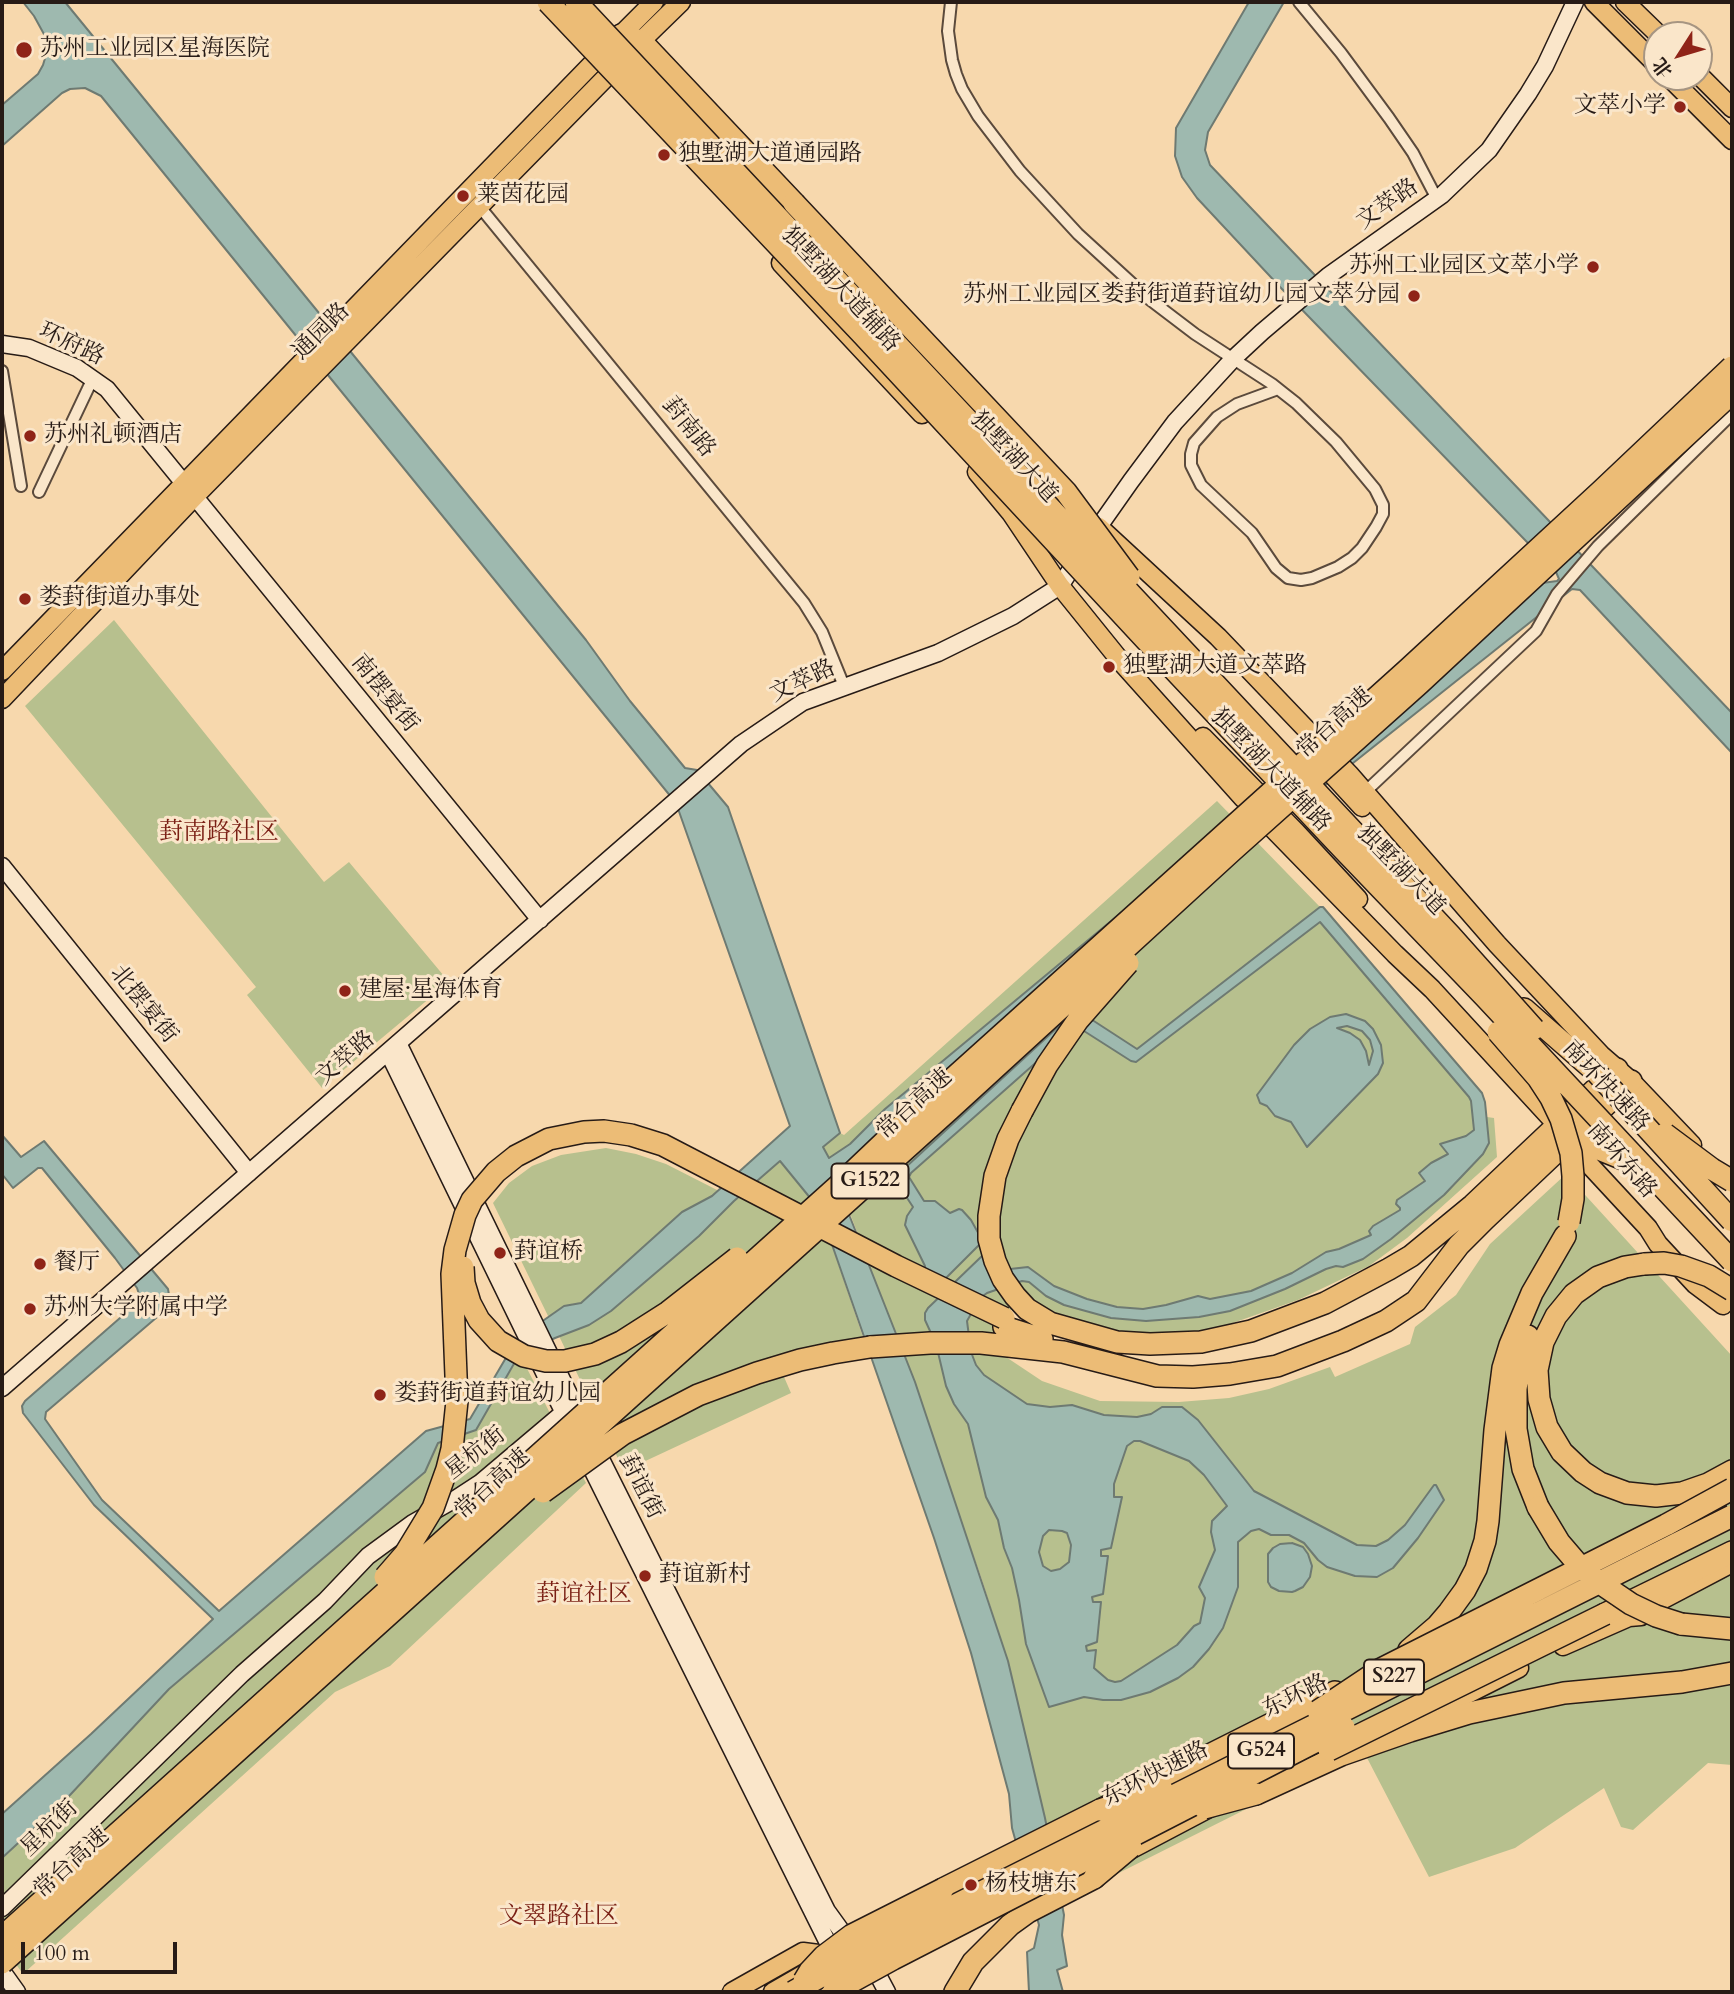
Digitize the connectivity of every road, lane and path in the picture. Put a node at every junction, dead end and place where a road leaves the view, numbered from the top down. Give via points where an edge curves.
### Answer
1 (535, 2) edge
2 (548, 2) edge
3 (576, 2) edge
4 (590, 2) edge
5 (654, 2) edge
6 (681, 2) edge
7 (951, 2) edge
8 (1299, 2) edge
9 (1568, 2) edge
10 (1575, 2) edge
11 (1594, 2) edge
12 (1625, 2) edge
13 (1645, 21) edge
14 (1566, 24) junction
15 (626, 46) junction
16 (1643, 51) edge
17 (593, 63) junction
18 (606, 77) junction
19 (1713, 89) edge
20 (1683, 91) edge
21 (1732, 108) edge
22 (1732, 140) edge
23 (742, 163) junction
24 (768, 174) junction
25 (1437, 199) junction
26 (787, 202) junction
27 (480, 207) junction
28 (343, 333) junction
29 (2, 344) edge
30 (1233, 359) junction
31 (1732, 367) edge
32 (2, 372) edge
33 (93, 378) junction
34 (1278, 389) junction
35 (1732, 393) edge
36 (1732, 414) edge
37 (21, 486) dead end
38 (189, 490) junction
39 (39, 492) dead end
40 (1011, 513) junction
41 (1098, 527) junction
42 (1049, 535) junction
43 (1060, 586) junction
44 (1175, 643) junction
45 (2, 671) edge
46 (1419, 684) junction
47 (844, 686) junction
48 (2, 699) edge
49 (1344, 778) junction
50 (1365, 792) junction
51 (2, 866) edge
52 (540, 920) junction
53 (1445, 942) junction
54 (1497, 944) junction
55 (1493, 982) junction
56 (393, 1047) junction
57 (1615, 1074) junction
58 (920, 1108) junction
59 (1564, 1133) junction
60 (249, 1173) junction
61 (1732, 1181) edge
62 (1732, 1189) edge
63 (1732, 1221) edge
64 (1565, 1236) junction
65 (1732, 1241) edge
66 (1732, 1261) edge
67 (1732, 1270) edge
68 (1729, 1303) edge
69 (1005, 1330) junction
70 (1117, 1342) junction
71 (2, 1388) edge
72 (565, 1405) junction
73 (1732, 1471) edge
74 (1732, 1489) edge
75 (1732, 1509) edge
76 (1732, 1516) edge
77 (1732, 1531) edge
78 (1732, 1541) edge
79 (1732, 1552) edge
80 (1732, 1563) edge
81 (388, 1615) junction
82 (1732, 1629) edge
83 (1381, 1669) junction
84 (1732, 1673) edge
85 (1682, 1682) junction
86 (1732, 1684) edge
87 (1315, 1715) junction
88 (1330, 1745) junction
89 (1244, 1769) junction
90 (1100, 1810) junction
91 (1163, 1819) junction
92 (82, 1864) junction
93 (2, 1893) edge
94 (2, 1908) edge
95 (2, 1937) edge
96 (851, 1946) junction
97 (834, 1956) junction
98 (2, 1963) edge
99 (2, 1971) edge
100 (883, 1985) edge
101 (17, 1992) edge
102 (732, 1992) edge
103 (773, 1992) edge
104 (793, 1992) edge
105 (800, 1992) edge
106 (847, 1992) edge
107 (955, 1992) edge

1 - 17 main road, 独墅湖大道辅路
2 - 42 highway, 独墅湖大道, bridge
3 - 44 highway, 独墅湖大道, bridge
4 - 15 main road, 独墅湖大道辅路
5 - 15 main road, 通园路
6 - 15 main road, 通园路
7 - 30 street via 947,31 956,74 978,116 1012,162 1128,281
8 - 25 street via 1390,118
9 - 14 main road
10 - 14 main road, 文萃路
11 - 16 main road
12 - 13 main road
14 - 25 main road, 文萃路 via 1506,128
15 - 17 main road, 通园路
15 - 18 main road, 通园路
15 - 23 main road, 独墅湖大道辅路
15 - 24 highway
15 - 26 main road via 748,194
17 - 18 main road, 独墅湖大道辅路
17 - 28 main road, 通园路
18 - 27 main road, 通园路
18 - 40 main road, 独墅湖大道辅路
19 - 21 main road
20 - 22 main road
23 - 24 highway
23 - 26 main road, 独墅湖大道辅路
24 - 26 highway
25 - 30 main road, 文萃路 via 1328,276
26 - 41 main road, 独墅湖大道辅路 via 1027,463
26 - 44 highway, bridge via 1066,492
27 - 28 main road, 通园路
27 - 47 street, 葑南路 via 804,603 822,632
28 - 38 main road, 通园路
29 - 33 main road, 环府路 via 29,348
30 - 34 street
30 - 41 main road, 文萃路 via 1175,422
31 - 58 highway, 常台高速 / G1522, bridge via 1407,670
32 - 37 street
33 - 38 main road, 环府路
33 - 39 street
34 - 34 street via 1217,417 1194,443 1191,465 1201,485 1248,530 1276,568 1287,578 1301,580 1352,558 1376,527 1383,505 1336,442
35 - 46 highway, 常台高速 / G1522, bridge
36 - 50 street via 1598,546 1557,594 1536,631
38 - 45 main road, 通园路
38 - 48 main road, 通园路
38 - 52 main road, 南摆宴街
40 - 41 main road via 1051,532
40 - 43 main road, 独墅湖大道辅路
41 - 43 main road, 文萃路
41 - 49 main road, 独墅湖大道辅路, bridge via 1218,637
42 - 53 highway, 独墅湖大道, bridge via 1341,847
42 - 64 highway, bridge via 1128,634 1538,1078 1556,1108 1570,1153 1573,1199
43 - 47 main road, 文萃路 via 957,645
43 - 59 main road, 独墅湖大道辅路, bridge via 1091,626 1127,659
44 - 53 highway, 独墅湖大道, bridge
46 - 70 highway, bridge via 1340,766 1152,937 1091,1003 1047,1065 1008,1139 995,1175 989,1239 1009,1288 1040,1318
46 - 81 highway, 常台高速 / G1522, bridge
47 - 52 main road, 文萃路 via 791,709 741,744
49 - 50 main road, 独墅湖大道辅路
49 - 54 main road, 独墅湖大道辅路
50 - 54 main road, 独墅湖大道辅路
51 - 60 main road, 北摆宴街
52 - 56 main road, 文萃路
53 - 55 highway, 南环快速路, bridge
53 - 66 highway, 南环快速路, bridge
54 - 57 main road, 独墅湖大道辅路
55 - 57 highway, bridge
55 - 65 highway, 南环快速路, bridge
56 - 60 main road, 文萃路
56 - 72 main road, 葑谊街
57 - 59 highway
57 - 61 highway, bridge via 1675,1142
57 - 62 main road
57 - 63 highway, bridge
58 - 69 highway, bridge via 816,1190 788,1215 778,1223 750,1248 692,1294 608,1349 565,1361 524,1356 498,1341 470,1303 464,1283 464,1253 474,1219 492,1190 541,1151 574,1141 605,1139 672,1157 771,1209 783,1216 795,1222 891,1273
58 - 92 highway, 常台高速 / G1522, bridge
59 - 67 main road via 1636,1166
59 - 68 main road, 南环东路 via 1695,1284
59 - 69 highway via 1459,1245 1416,1301 1386,1321 1277,1366 1230,1374 1157,1376 1075,1347
59 - 70 highway via 1411,1256 1325,1303 1221,1339
60 - 71 main road, 文萃路
64 - 82 highway, bridge via 1524,1349 1516,1389 1517,1443 1532,1495 1568,1553 1619,1597 1681,1624
64 - 83 highway, bridge via 1532,1293 1503,1368 1488,1521 1476,1569 1437,1626
68 - 73 highway, bridge via 1709,1276 1664,1263 1607,1273 1574,1294 1556,1316 1540,1351 1537,1380 1544,1418 1557,1444 1576,1466 1600,1483 1627,1493 1666,1495 1700,1488
69 - 70 highway
69 - 81 highway, bridge via 981,1343 833,1353 698,1395 602,1448
69 - 92 highway, bridge via 896,1266 663,1145 594,1131 549,1139 530,1148 484,1184 460,1226 451,1284 456,1430 441,1488 414,1541 381,1580
72 - 93 main road, 星杭街 via 452,1489 407,1513 360,1548
72 - 94 main road, 星杭街 via 480,1483 413,1522 368,1556
72 - 96 main road, 葑谊街 via 827,1911
72 - 97 main road, 葑谊街
74 - 83 highway, bridge
75 - 87 main road, 东环路 / S227
76 - 89 highway, 东环快速路 / G524, bridge
77 - 89 highway, 东环快速路 / G524, bridge
78 - 88 main road, S227
79 - 89 highway, bridge via 1317,1756
80 - 88 main road via 1652,1605 1641,1616 1553,1650 1374,1740
81 - 98 highway, 常台高速 / G1522, bridge
83 - 89 highway, bridge
83 - 90 highway, bridge
84 - 85 highway
85 - 86 highway
85 - 91 highway, bridge via 1564,1693 1469,1713 1341,1755 1256,1794
87 - 88 main road
87 - 96 main road, 东环路 / S227
88 - 100 main road, S227 via 1027,1901
89 - 90 highway, bridge
89 - 91 highway, 东环快速路 / G524, bridge
89 - 104 highway, 东环快速路 / G524, bridge via 882,1942
90 - 105 highway, bridge via 852,1935 810,1971
91 - 106 highway, 东环快速路 / G524, bridge via 893,1959
91 - 107 highway, bridge via 1094,1878 1010,1925 973,1962
92 - 95 highway, 常台高速 / G1522, bridge
96 - 97 main road, 东环路 / S227
96 - 100 main road, 葑谊街
97 - 102 main road via 803,1952
97 - 103 main road, 东环路 / S227
97 - 106 main road, 葑谊街
99 - 101 main road
100 - 106 main road, S227

